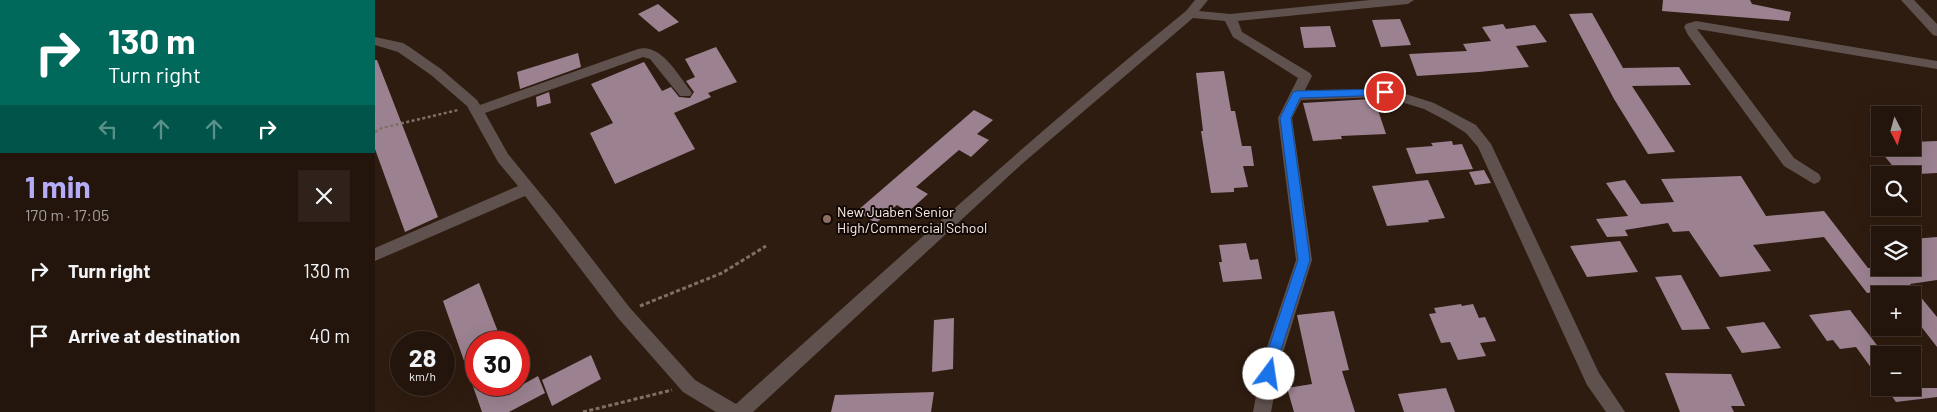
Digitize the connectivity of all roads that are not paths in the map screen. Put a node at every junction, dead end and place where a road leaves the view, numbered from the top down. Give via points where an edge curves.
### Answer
1 (1202, 0) edge
2 (1407, 0) edge
3 (1907, 0) edge
4 (1190, 14) junction
5 (1230, 18) junction
6 (1937, 32) edge
7 (375, 41) edge
8 (1937, 65) edge
9 (685, 93) dead end
10 (1296, 95) junction
11 (475, 108) junction
12 (1814, 178) dead end
13 (528, 188) junction
14 (375, 255) edge
15 (732, 412) edge
16 (740, 412) edge
17 (1262, 412) edge
18 (1616, 412) edge

1 - 4 street
2 - 5 street
3 - 6 street
4 - 5 street
4 - 16 street via 977,195
5 - 10 street via 1237,34 1305,76
7 - 11 street via 403,49 436,72
8 - 12 street via 1696,25 1690,27 1789,162
9 - 11 street via 655,56 643,52
10 - 17 street via 1285,118 1304,260 1272,359
10 - 18 street via 1385,92 1429,106 1471,128 1484,144 1593,379
11 - 13 street via 503,158
13 - 14 street
13 - 15 street via 623,313 689,386

